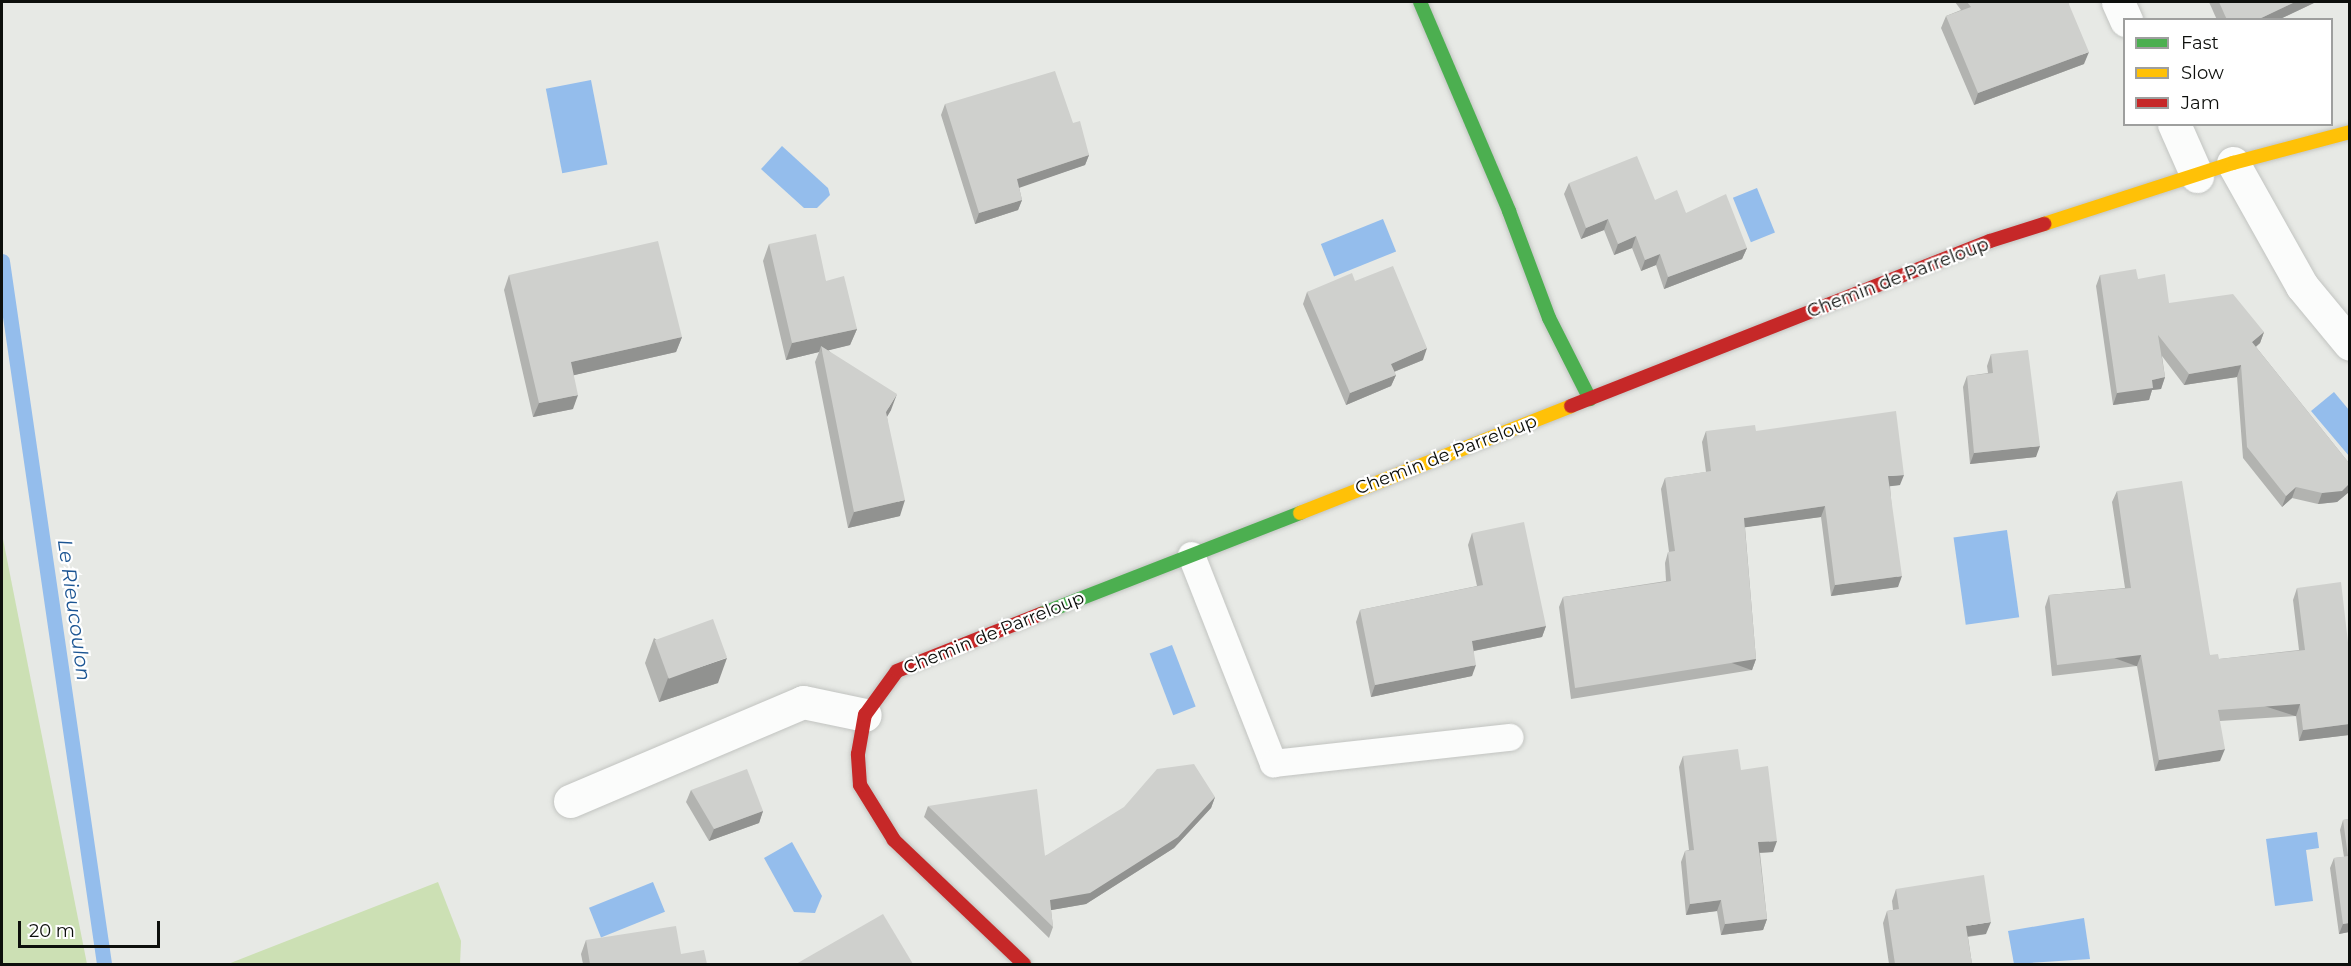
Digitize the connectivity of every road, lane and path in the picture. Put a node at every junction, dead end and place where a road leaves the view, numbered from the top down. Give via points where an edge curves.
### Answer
1 (1420, 2) edge
2 (2118, 2) edge
3 (2125, 18) edge
4 (2175, 126) edge
5 (2349, 132) edge
6 (2233, 163) junction
7 (2197, 176) junction
8 (2349, 344) edge
9 (1590, 399) junction
10 (1191, 555) junction
11 (865, 715) junction
12 (1510, 737) dead end
13 (570, 801) dead end
14 (1018, 963) edge

1 - 9 street via 1509,211 1549,318
2 - 3 street
4 - 7 street
5 - 6 street, Chemin de Parreloup
6 - 7 street, Chemin de Parreloup
6 - 8 street via 2302,286
7 - 9 street, Chemin de Parreloup via 1990,241
9 - 10 street, Chemin de Parreloup
10 - 11 street, Chemin de Parreloup via 897,671
10 - 12 lane via 1273,763
11 - 13 street via 803,702
11 - 14 street via 858,754 860,785 894,840

